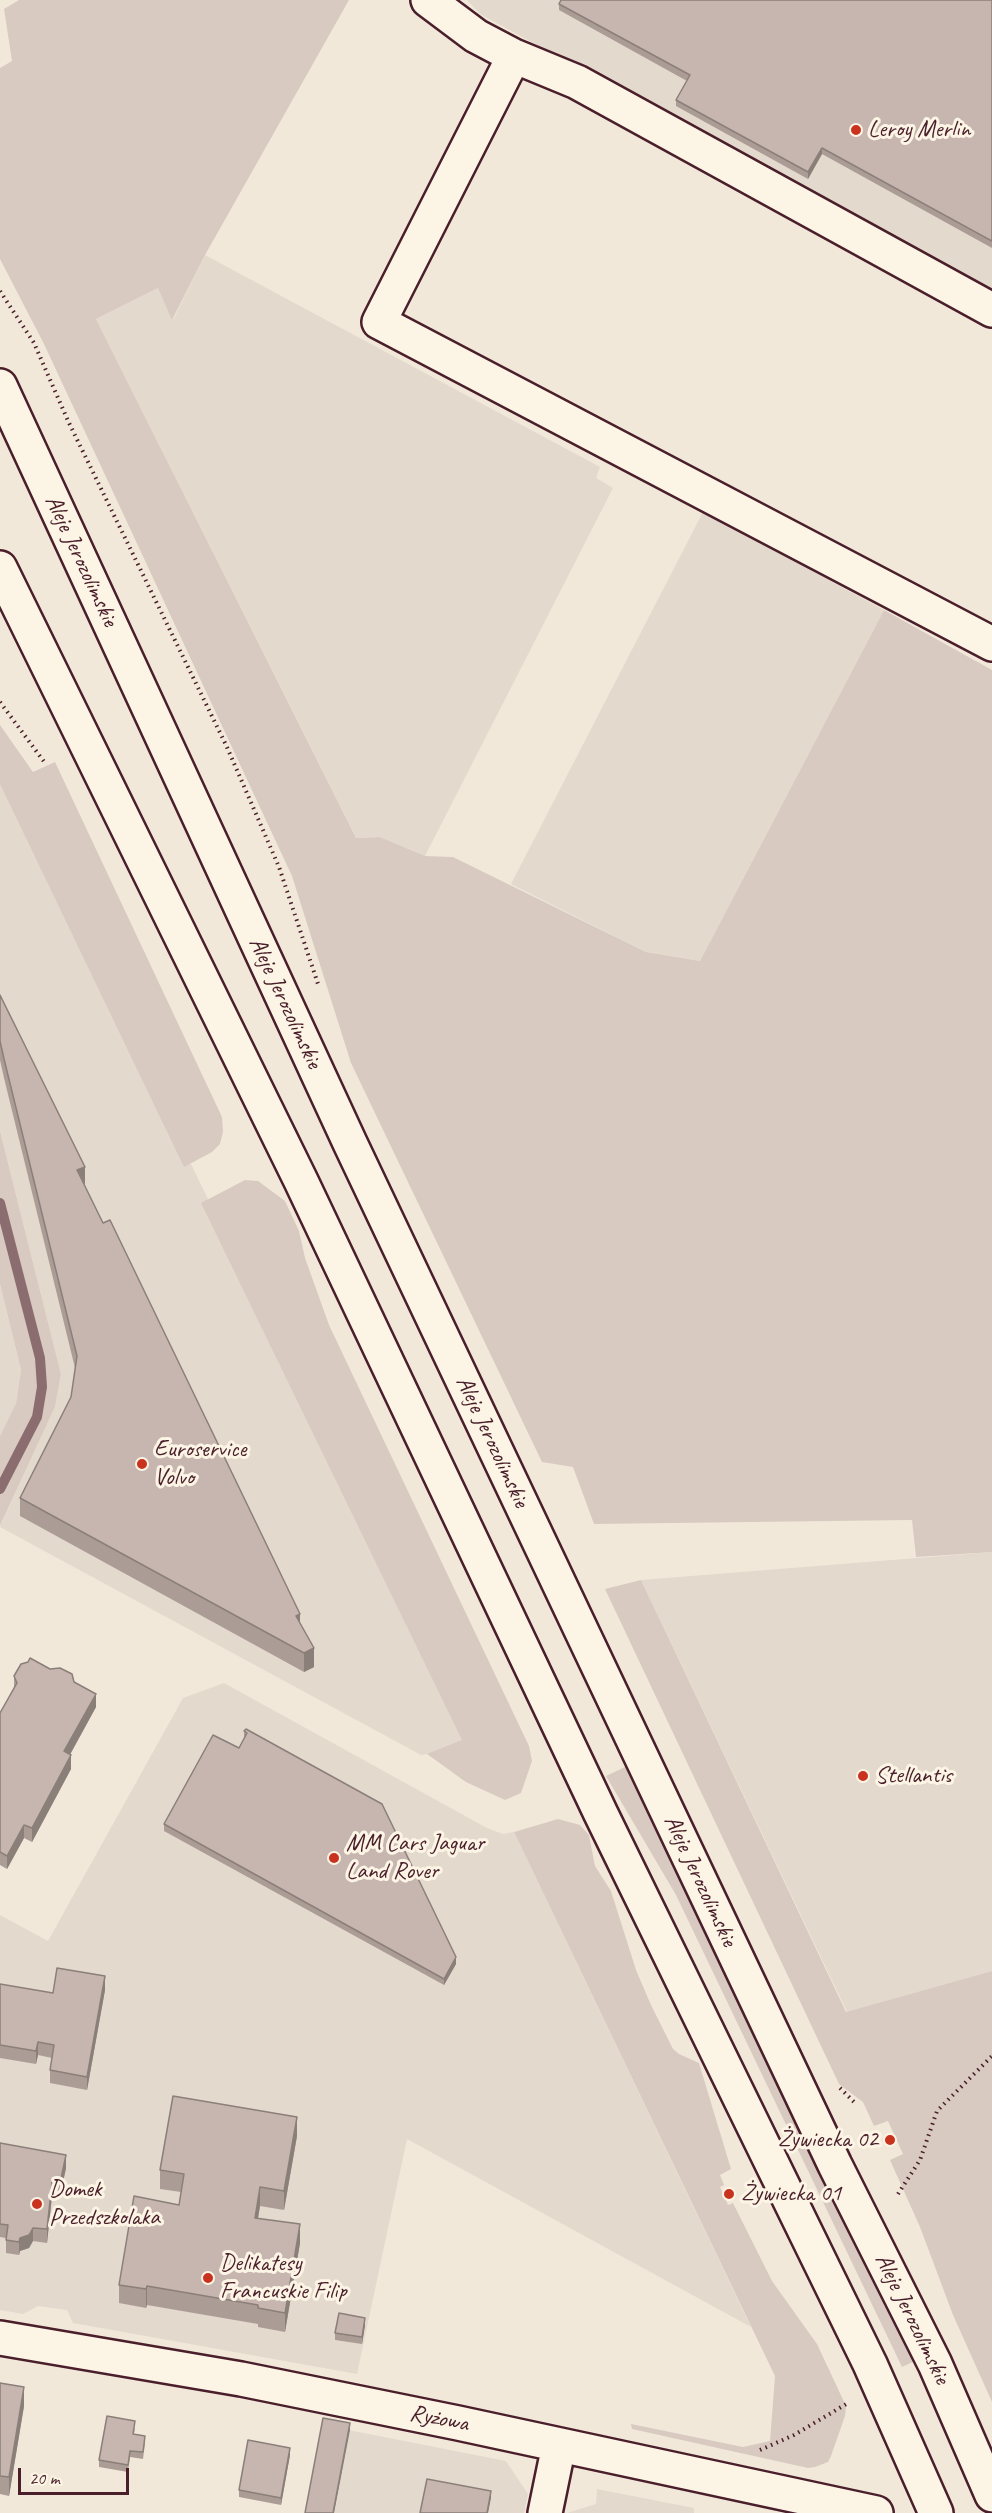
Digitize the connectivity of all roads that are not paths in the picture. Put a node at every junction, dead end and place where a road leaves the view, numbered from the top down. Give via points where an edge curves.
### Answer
1 (428, 0) edge
2 (514, 56) junction
3 (992, 310) edge
4 (0, 386) edge
5 (0, 568) edge
6 (992, 644) edge
7 (0, 2338) edge
8 (559, 2445) junction
9 (992, 2495) edge
10 (545, 2513) edge
11 (876, 2513) edge
12 (936, 2513) edge

1 - 2 main road via 476,36
2 - 3 main road via 577,82
2 - 6 main road via 379,322
4 - 9 main road, Aleje Jerozolimskie via 350,1143 835,2165 935,2364
5 - 12 main road via 301,1181 881,2388
7 - 8 main road, Ryżowa via 241,2379
8 - 10 main road
8 - 11 main road, Ryżowa

